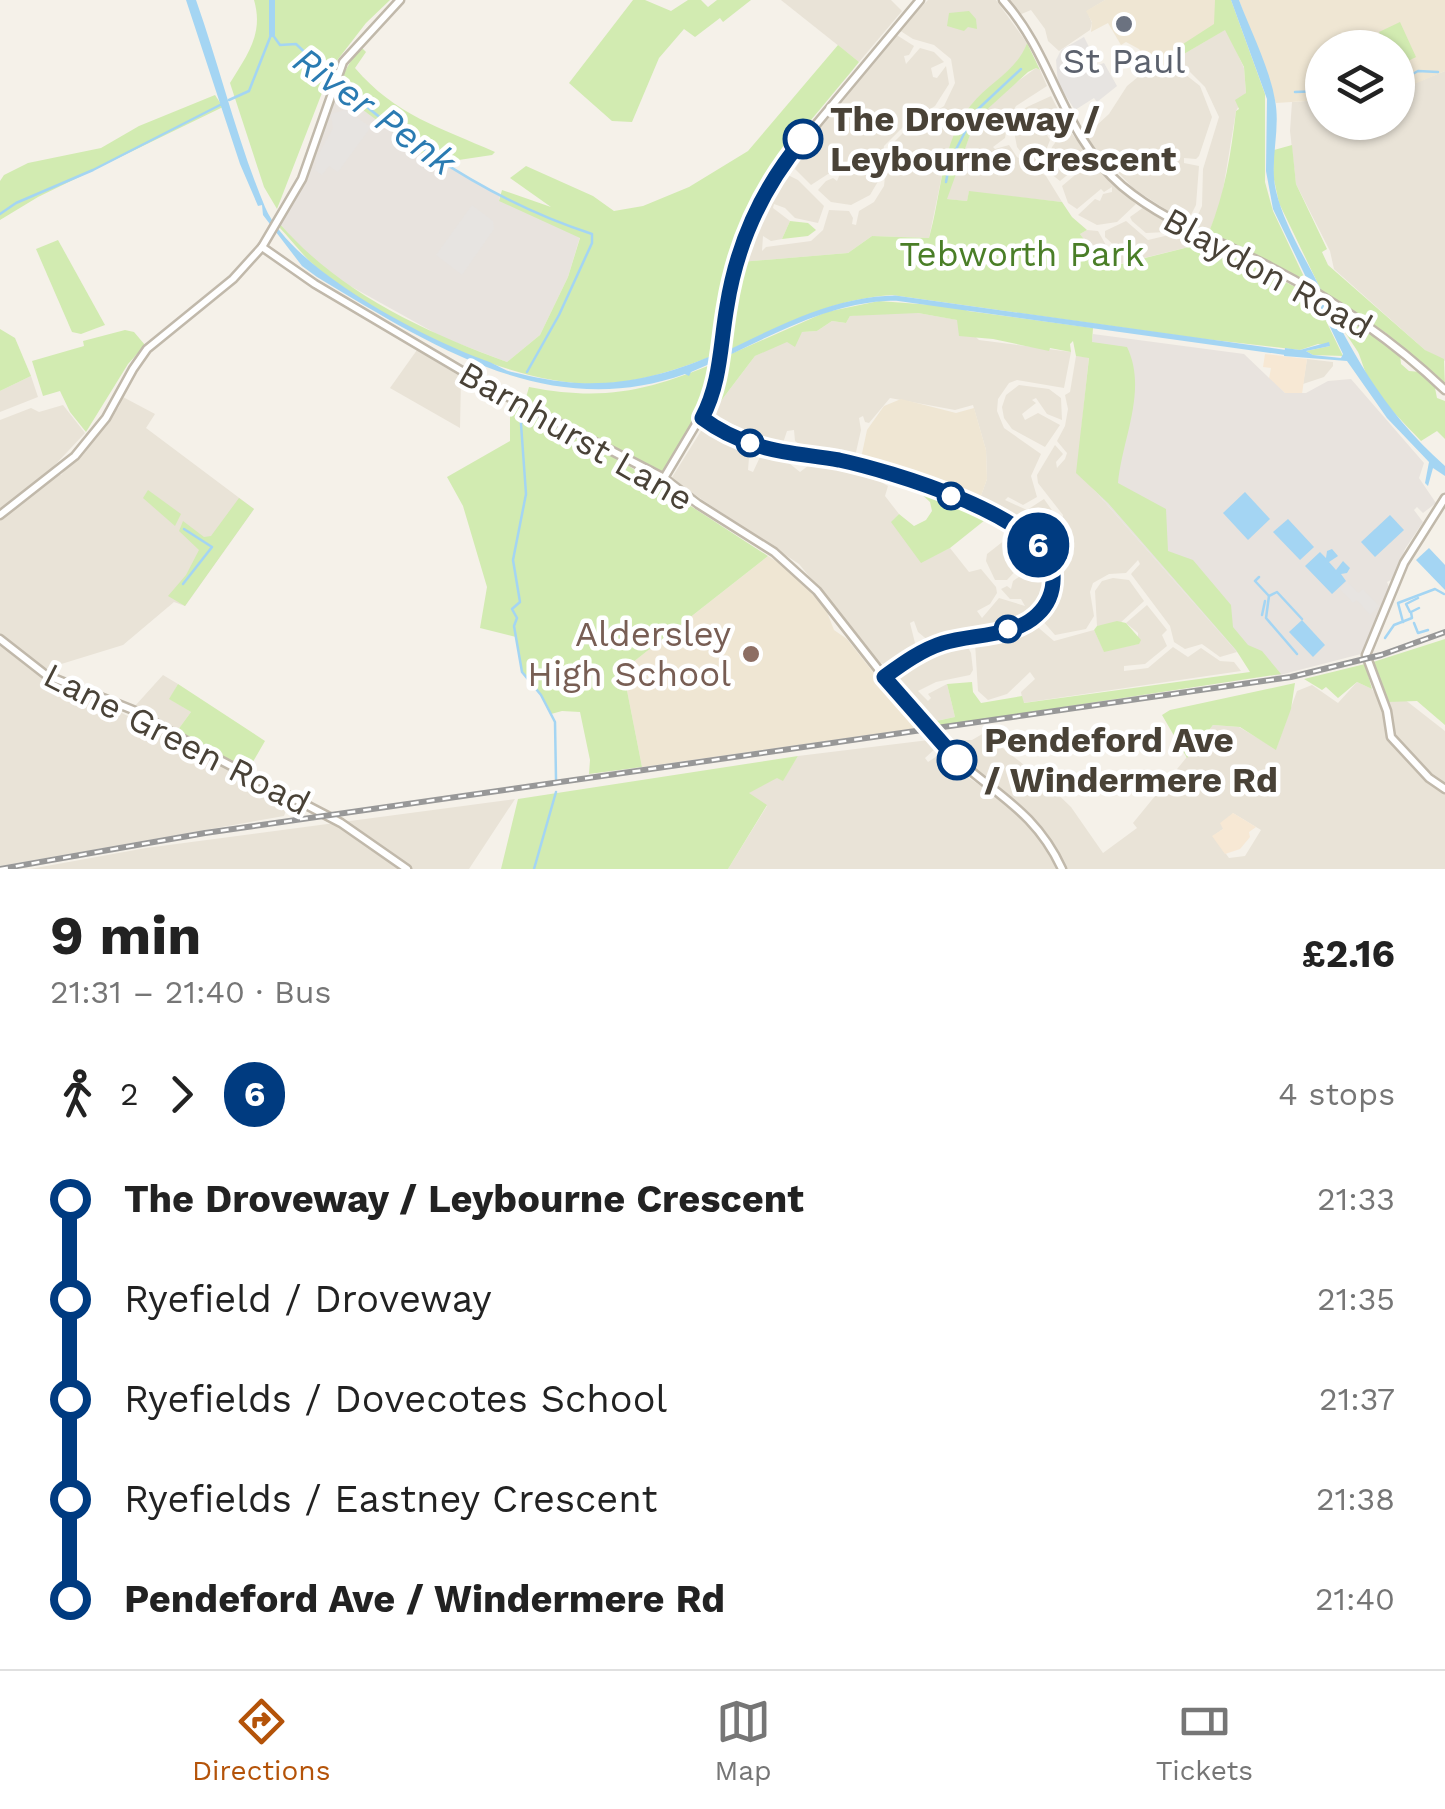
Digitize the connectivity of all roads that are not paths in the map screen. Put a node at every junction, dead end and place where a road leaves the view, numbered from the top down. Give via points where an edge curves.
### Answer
1 (400, 0) edge
2 (920, 0) edge
3 (1003, 0) edge
4 (262, 247) junction
5 (1445, 390) edge
6 (664, 478) junction
7 (1442, 501) edge
8 (0, 516) edge
9 (0, 640) edge
10 (1445, 789) edge
11 (406, 869) edge
12 (1062, 869) edge

1 - 4 street via 344,62 302,179
2 - 6 street via 794,151 755,211 730,287 708,406
3 - 5 street, Blaydon Road via 1038,51 1080,136 1125,188 1169,219 1336,304
4 - 6 street, Barnhurst Lane via 490,387
4 - 8 street via 148,350 81,450
6 - 12 street, Barnhurst Lane, bridge via 804,576 919,721 962,766 1028,816
7 - 10 street via 1404,562 1368,646 1368,663 1391,736
9 - 11 street, Lane Green Road via 46,675 133,710 341,824

